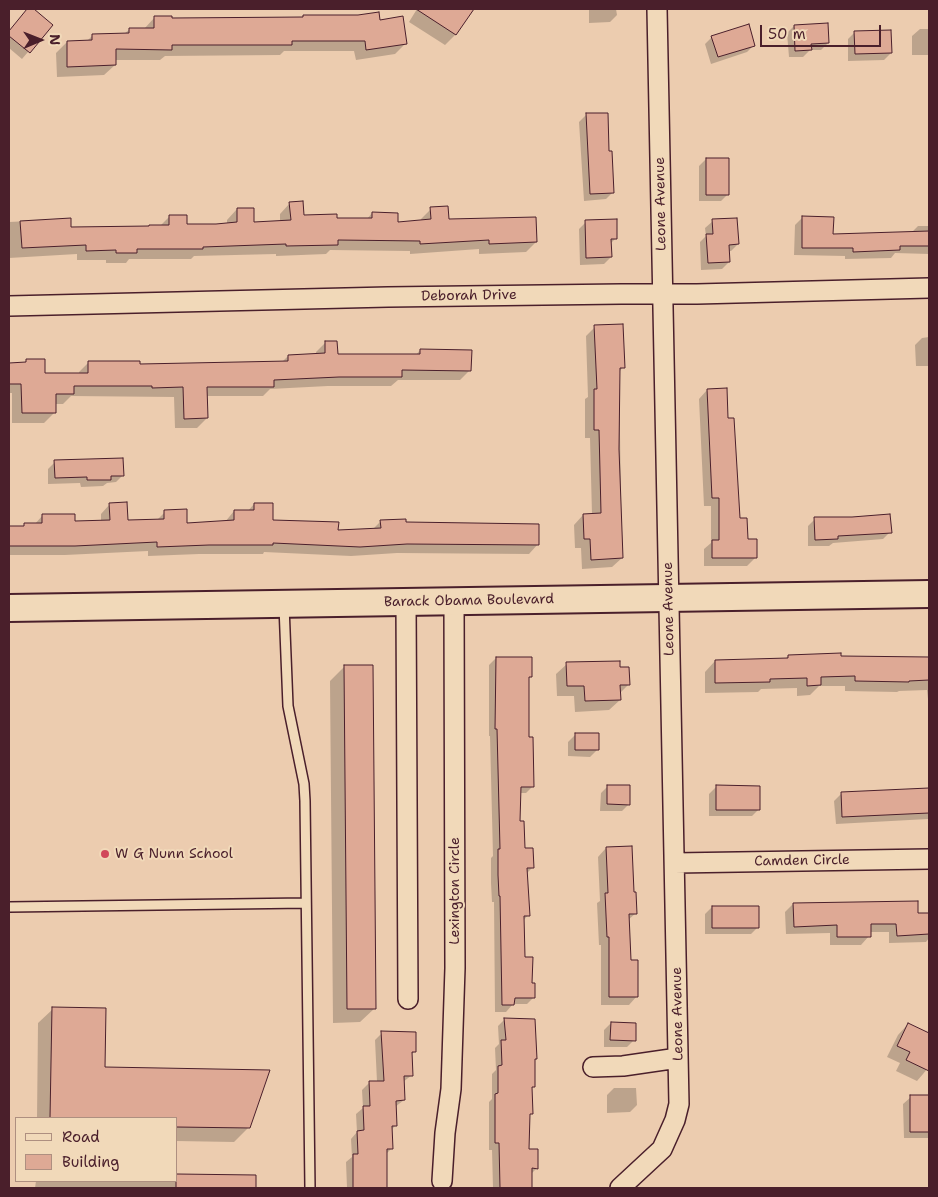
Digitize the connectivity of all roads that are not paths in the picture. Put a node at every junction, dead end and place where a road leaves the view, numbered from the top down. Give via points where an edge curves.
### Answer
1 (657, 9) edge
2 (929, 288) edge
3 (663, 294) junction
4 (9, 306) edge
5 (929, 594) edge
6 (668, 598) junction
7 (454, 601) junction
8 (406, 602) junction
9 (284, 604) junction
10 (9, 608) edge
11 (929, 859) edge
12 (675, 863) junction
13 (306, 903) junction
14 (9, 908) edge
15 (408, 999) dead end
16 (678, 1058) junction
17 (593, 1067) dead end
18 (442, 1181) dead end
19 (310, 1188) edge
20 (620, 1188) edge

1 - 3 street, Leone Avenue
2 - 3 street, Deborah Drive
3 - 4 street, Deborah Drive
3 - 6 street, Leone Avenue
5 - 6 main road, Barack Obama Boulevard
6 - 7 main road, Barack Obama Boulevard
6 - 12 street, Leone Avenue
7 - 8 main road, Barack Obama Boulevard
7 - 18 street, Lexington Circle via 455,977 451,1089
8 - 9 main road, Barack Obama Boulevard
8 - 15 street
9 - 10 main road, Barack Obama Boulevard
9 - 13 lane via 288,706 304,792
11 - 12 street, Camden Circle
12 - 16 street, Leone Avenue
13 - 14 lane
13 - 19 lane
16 - 17 street
16 - 20 street, Leone Avenue via 679,1104 670,1135 662,1148

